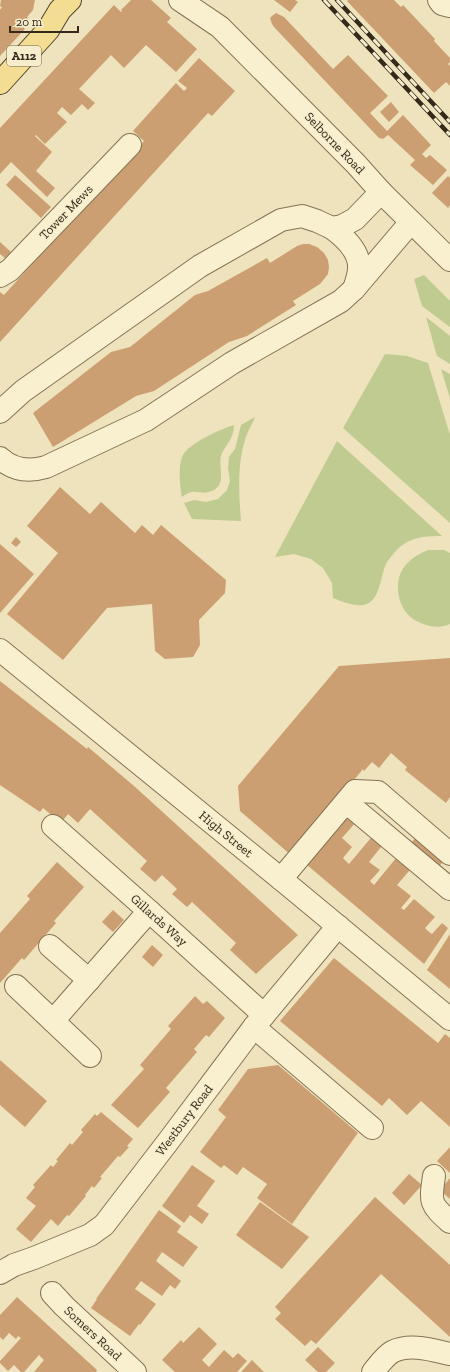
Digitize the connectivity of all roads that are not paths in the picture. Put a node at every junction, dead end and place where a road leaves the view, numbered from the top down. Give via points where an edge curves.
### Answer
1 (180, 0) edge
2 (203, 0) edge
3 (439, 0) edge
4 (64, 3) edge
5 (450, 6) edge
6 (220, 27) junction
7 (0, 83) edge
8 (130, 144) dead end
9 (381, 192) junction
10 (411, 222) junction
11 (332, 228) junction
12 (450, 260) edge
13 (0, 276) edge
14 (354, 289) junction
15 (0, 412) edge
16 (0, 458) edge
17 (0, 650) edge
18 (346, 802) junction
19 (53, 826) dead end
20 (450, 854) edge
21 (281, 879) junction
22 (450, 889) edge
23 (149, 911) junction
24 (338, 926) junction
25 (50, 946) dead end
26 (89, 980) junction
27 (16, 986) dead end
28 (450, 1019) edge
29 (53, 1021) junction
30 (259, 1021) junction
31 (90, 1056) dead end
32 (372, 1128) dead end
33 (434, 1176) dead end
34 (450, 1222) edge
35 (0, 1273) edge
36 (52, 1293) dead end
37 (450, 1354) edge
38 (136, 1372) edge
39 (373, 1372) edge

1 - 6 street, Selborne Road
2 - 6 street, Selborne Road
3 - 5 street via 442,4
4 - 7 main road, A112 via 48,30
6 - 9 street, Selborne Road
8 - 13 street, Tower Mews via 10,270
9 - 10 street, Selborne Road
9 - 11 street via 350,222
10 - 12 street, Selborne Road
10 - 14 street
11 - 14 street via 344,238 358,259 360,268
11 - 15 street via 302,216 281,220 200,266 23,391
14 - 16 street via 341,301 232,363 146,420 37,470 19,469
17 - 21 street, High Street
18 - 20 street via 355,791 378,792
18 - 21 street
18 - 22 street
19 - 23 street, Gillards Way
21 - 24 street, High Street
23 - 26 street
23 - 30 street, Gillards Way
24 - 28 street, High Street
24 - 30 street, Westbury Road
25 - 26 street
26 - 29 street
27 - 29 street
29 - 31 street
30 - 32 street, Gillards Way
30 - 35 street, Westbury Road via 104,1225 90,1235
33 - 34 street via 432,1201 436,1209
36 - 38 street, Somers Road
37 - 39 street via 408,1347 391,1352

